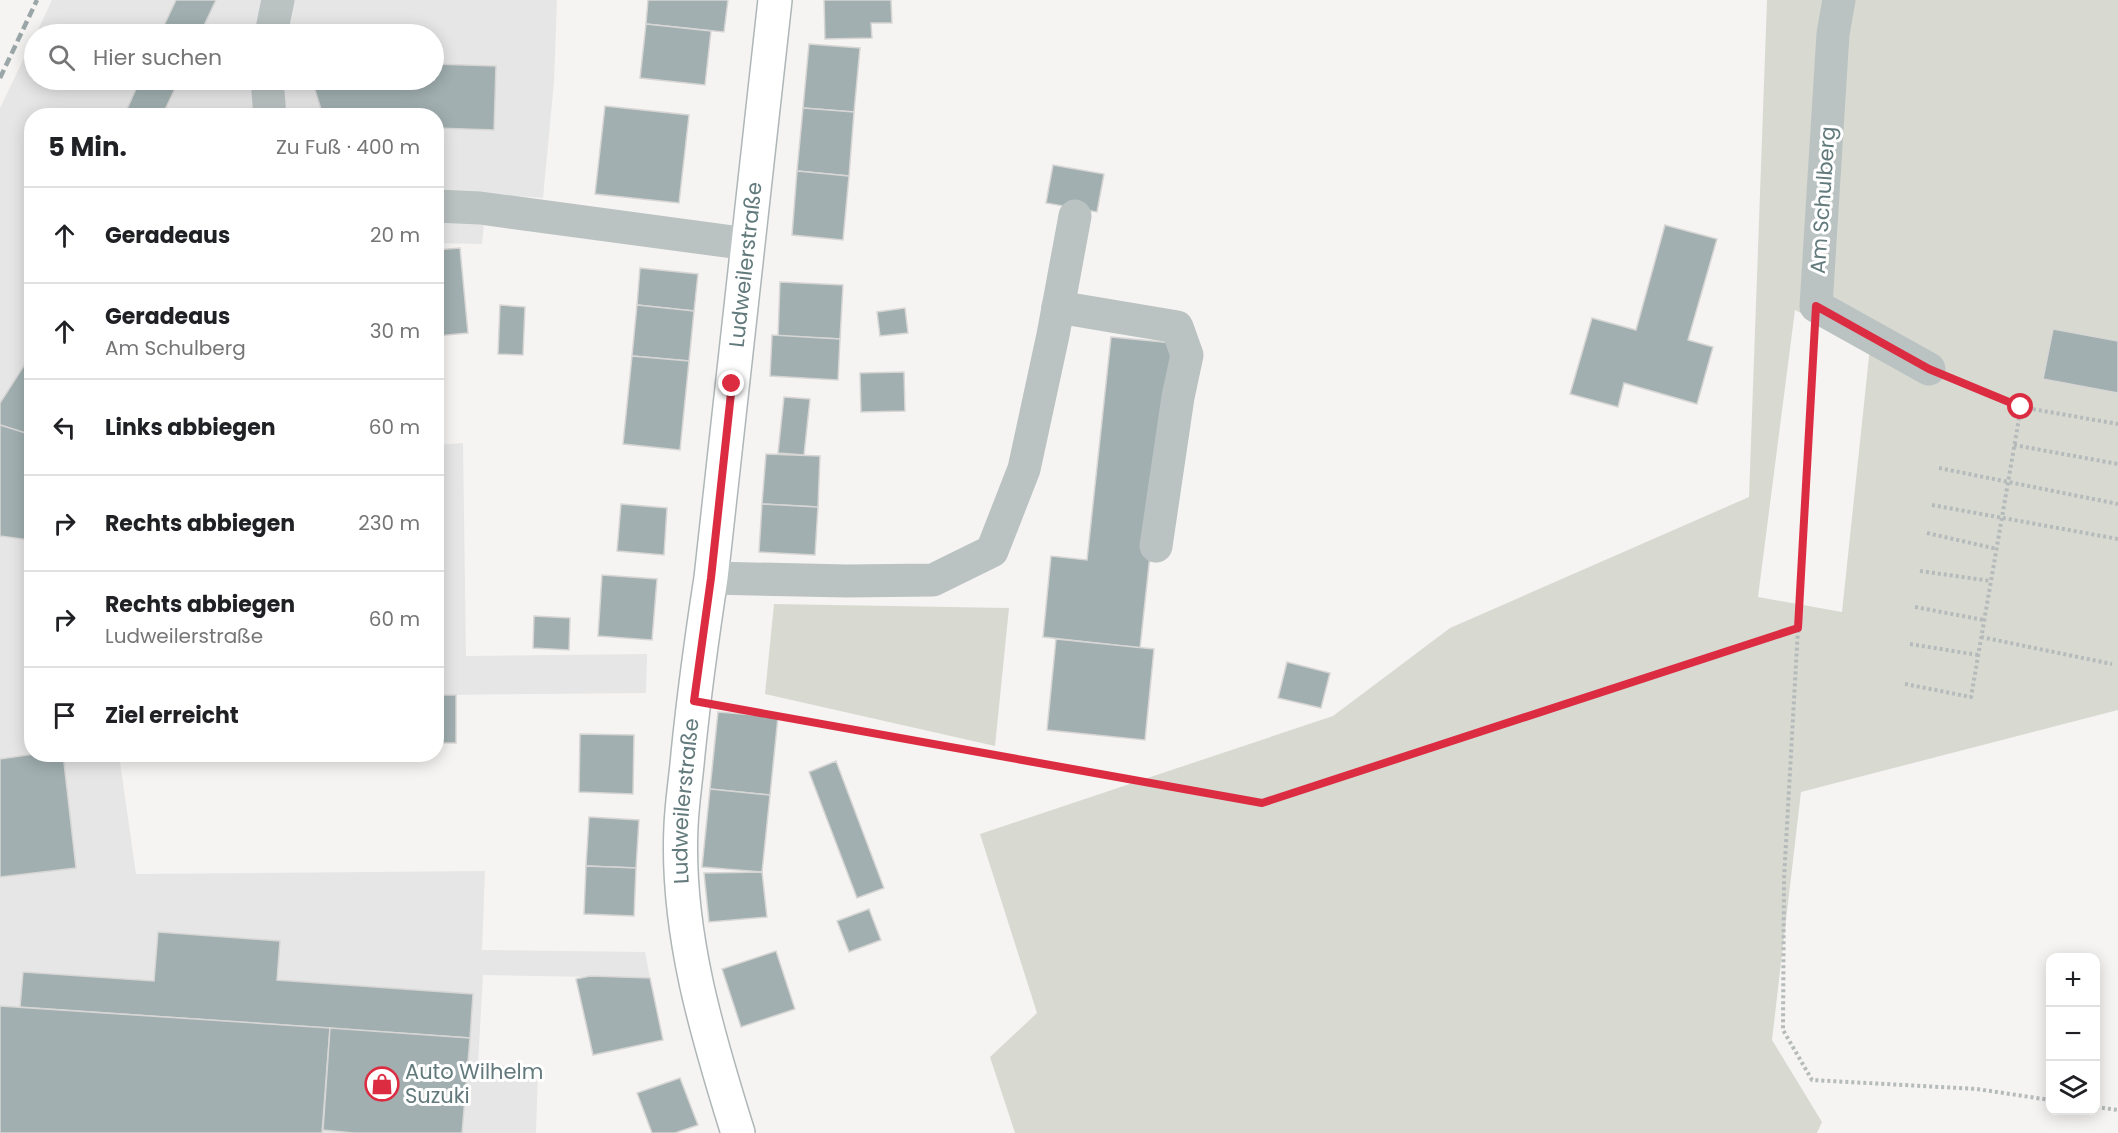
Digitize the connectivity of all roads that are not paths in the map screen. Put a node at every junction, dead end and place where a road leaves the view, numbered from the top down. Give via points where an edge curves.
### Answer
1 (278, 0) edge
2 (775, 0) edge
3 (1839, 0) edge
4 (273, 24) edge
5 (268, 90) edge
6 (269, 108) edge
7 (444, 206) edge
8 (1075, 216) dead end
9 (748, 244) junction
10 (1058, 307) junction
11 (1929, 369) road end
12 (1156, 546) dead end
13 (711, 578) junction
14 (738, 1133) edge

1 - 4 street
2 - 9 main road, Ludweilerstraße
3 - 11 street, Am Schulberg via 1833,34 1816,306
5 - 6 street
7 - 9 street
8 - 10 street
9 - 13 main road, Ludweilerstraße
10 - 12 street via 1177,327 1187,355
10 - 13 street via 1024,469 992,551 933,580
13 - 14 main road, Ludweilerstraße via 681,826 693,969

